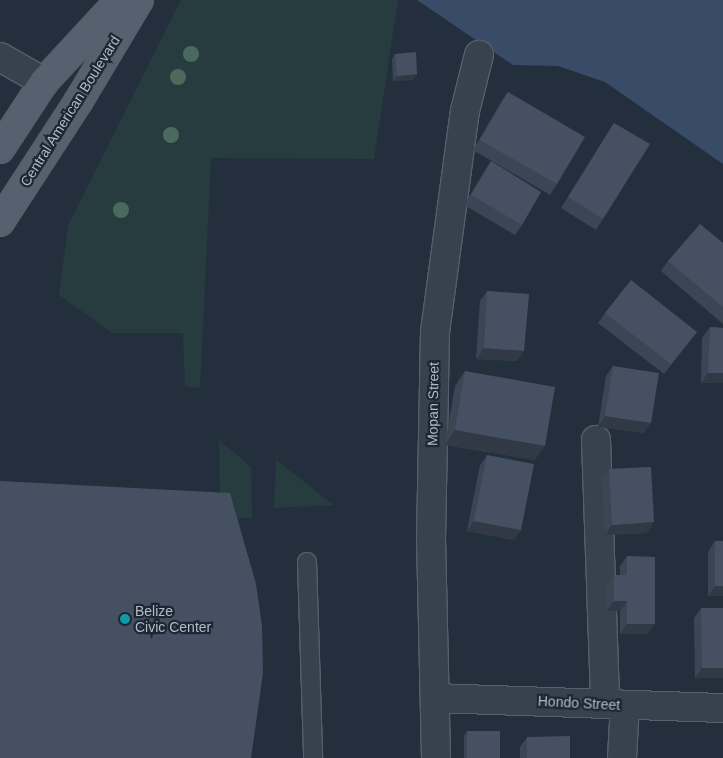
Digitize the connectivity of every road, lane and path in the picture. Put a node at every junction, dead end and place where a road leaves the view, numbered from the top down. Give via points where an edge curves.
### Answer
1 (120, 0) edge
2 (139, 0) edge
3 (479, 54) dead end
4 (0, 57) edge
5 (44, 82) junction
6 (0, 149) edge
7 (0, 222) edge
8 (596, 440) dead end
9 (307, 562) dead end
10 (435, 698) junction
11 (614, 704) junction
12 (723, 708) edge
13 (313, 758) edge
14 (436, 758) edge
15 (622, 758) edge

1 - 5 main road, Central American Boulevard
2 - 7 main road, Central American Boulevard
3 - 10 street, Mopan Street via 465,111 435,332 431,540
4 - 5 street
5 - 6 main road, Central American Boulevard
8 - 11 street
9 - 13 lane
10 - 11 street, Hondo Street
10 - 14 street, Mopan Street
11 - 12 street, Hondo Street
11 - 15 street

